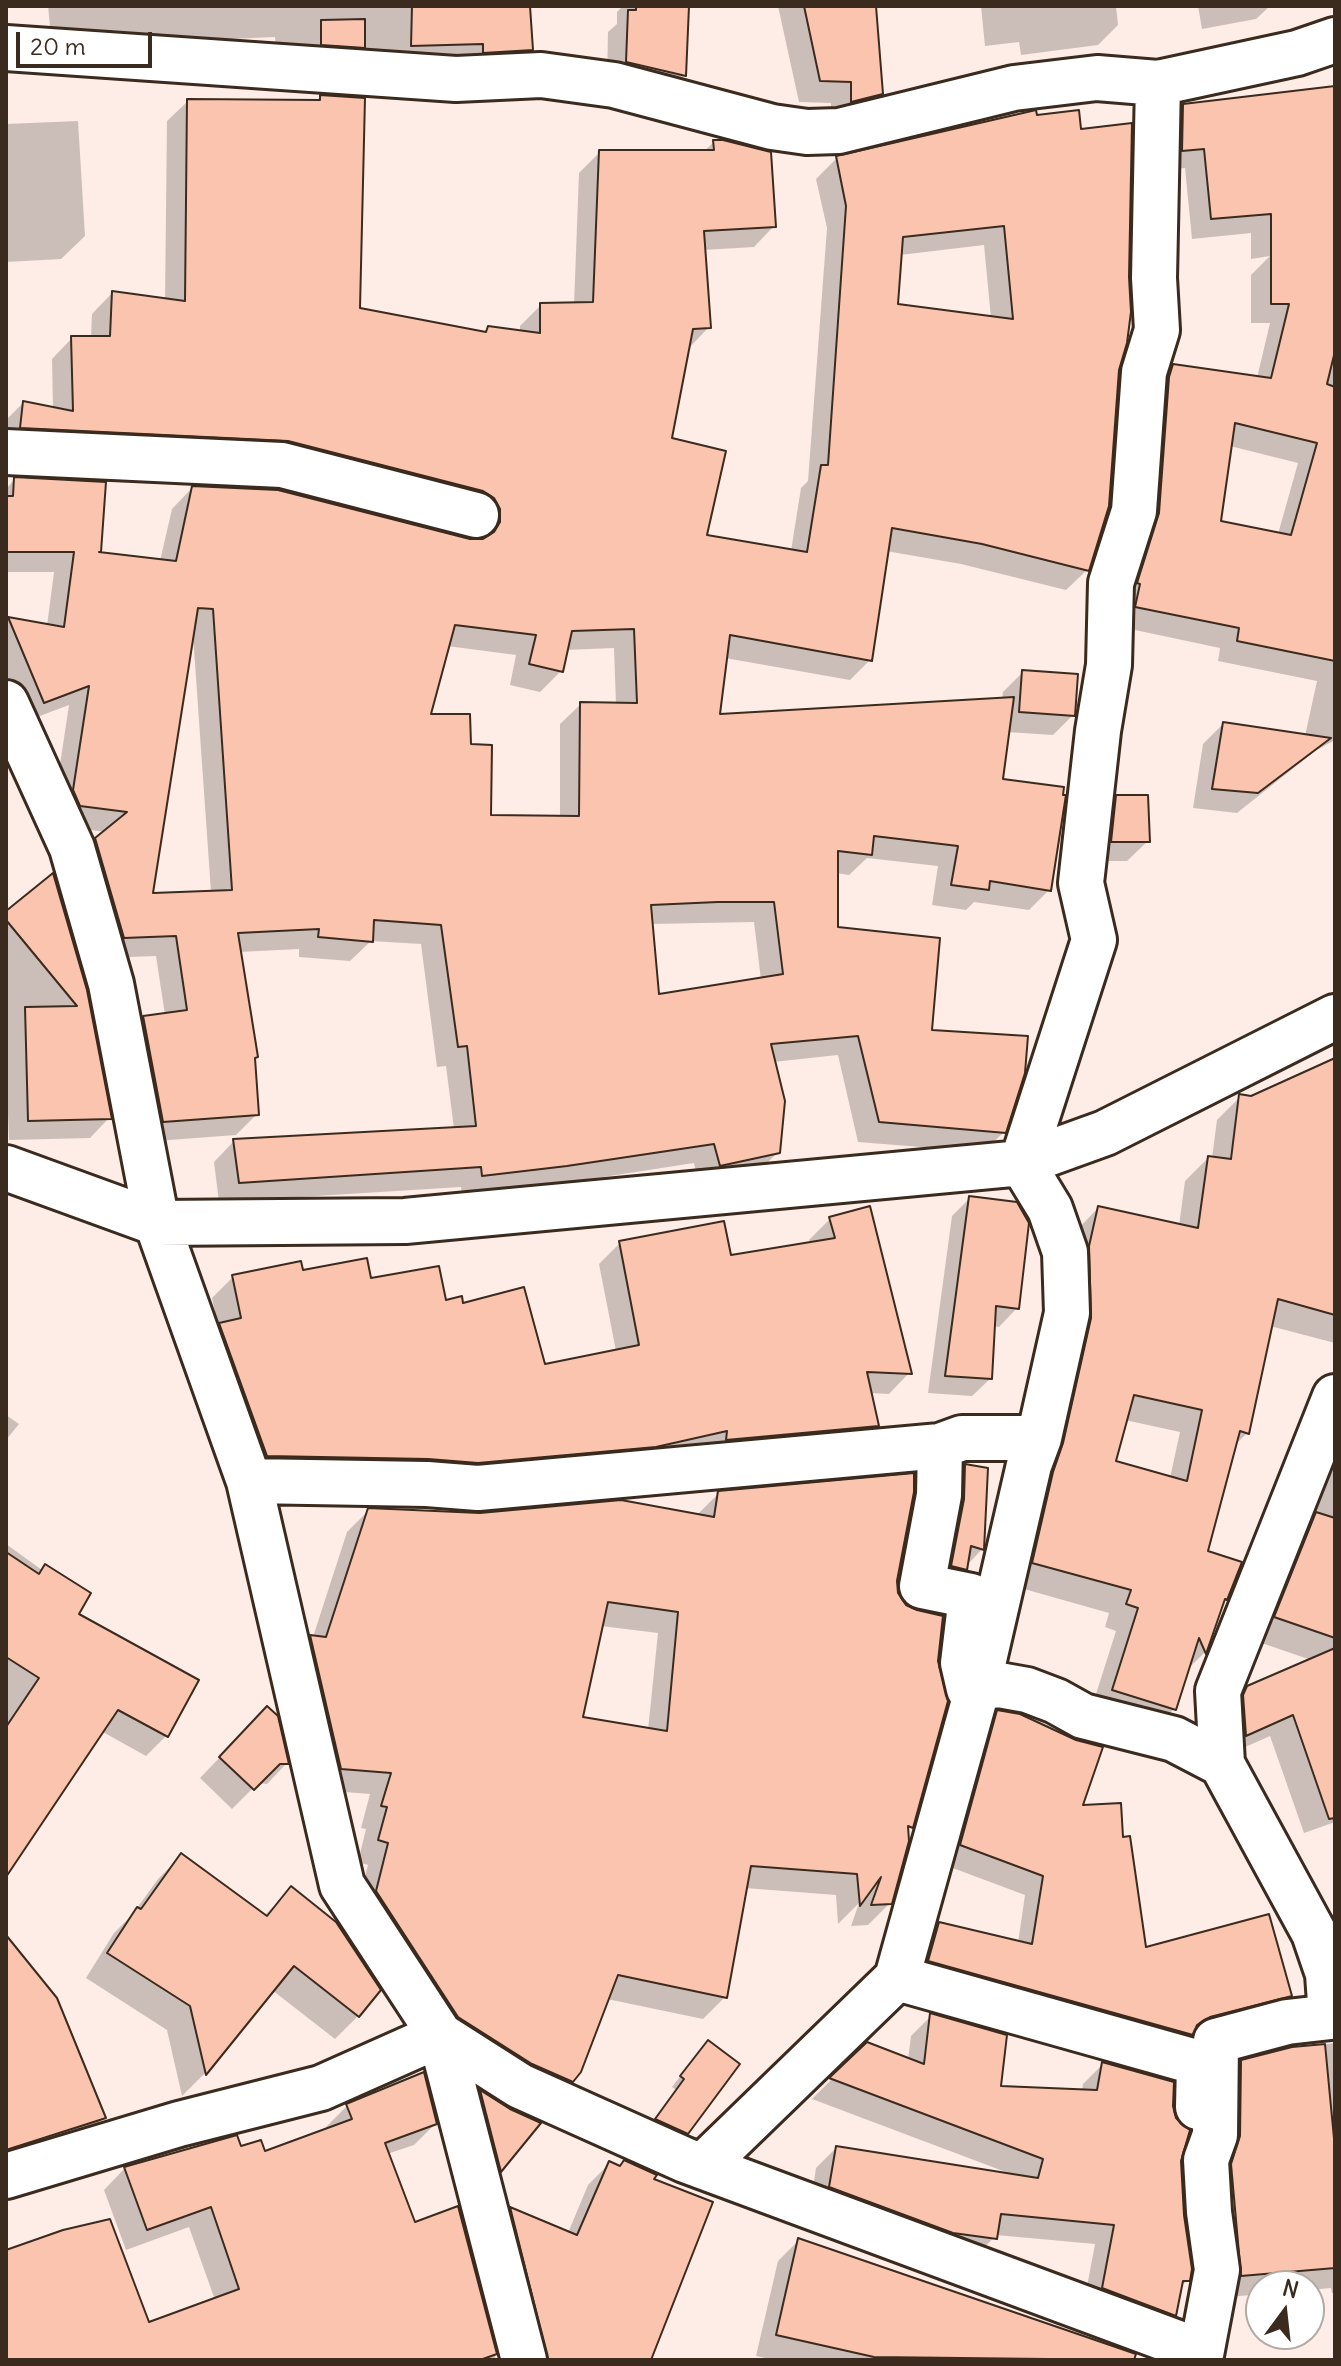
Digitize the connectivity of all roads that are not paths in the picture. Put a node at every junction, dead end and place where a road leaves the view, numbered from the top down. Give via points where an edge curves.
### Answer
1 (1335, 40) edge
2 (6, 48) edge
3 (1158, 83) junction
4 (6, 452) edge
5 (476, 515) dead end
6 (6, 703) edge
7 (1335, 1017) edge
8 (1022, 1163) junction
9 (6, 1168) edge
10 (157, 1223) junction
11 (1335, 1397) edge
12 (1039, 1438) junction
13 (940, 1446) junction
14 (249, 1481) junction
15 (977, 1690) junction
16 (1222, 1764) junction
17 (897, 1978) junction
18 (440, 2035) junction
19 (703, 2166) junction
20 (6, 2176) edge
21 (1197, 2356) edge
22 (524, 2360) edge

1 - 3 street
2 - 3 street via 456,79 541,75 614,85 807,132 839,131 1014,88 1097,78
3 - 8 street via 1157,330 1144,372 1134,511 1111,583 1109,665 1081,883 1094,940
4 - 5 street via 282,465
6 - 10 street via 72,848 90,909 111,984
7 - 8 street via 1105,1133
8 - 10 street via 405,1221
8 - 12 street via 1050,1209 1065,1252 1067,1313
9 - 10 street
10 - 14 street
11 - 16 street via 1218,1691
12 - 13 street via 962,1438
12 - 15 street
13 - 14 street via 478,1488
13 - 15 street via 939,1495 922,1586 971,1596 963,1663 969,1689
14 - 18 street via 342,1885
15 - 16 street via 999,1685 1027,1690 1083,1716 1174,1739
15 - 17 street
16 - 21 street via 1314,1933 1328,1974 1331,2017 1287,2022 1216,2041 1215,2135 1206,2160 1217,2270
17 - 19 street
17 - 21 street via 1199,2063
18 - 19 street via 520,2086
18 - 20 street via 321,2088
18 - 22 street
19 - 21 street

